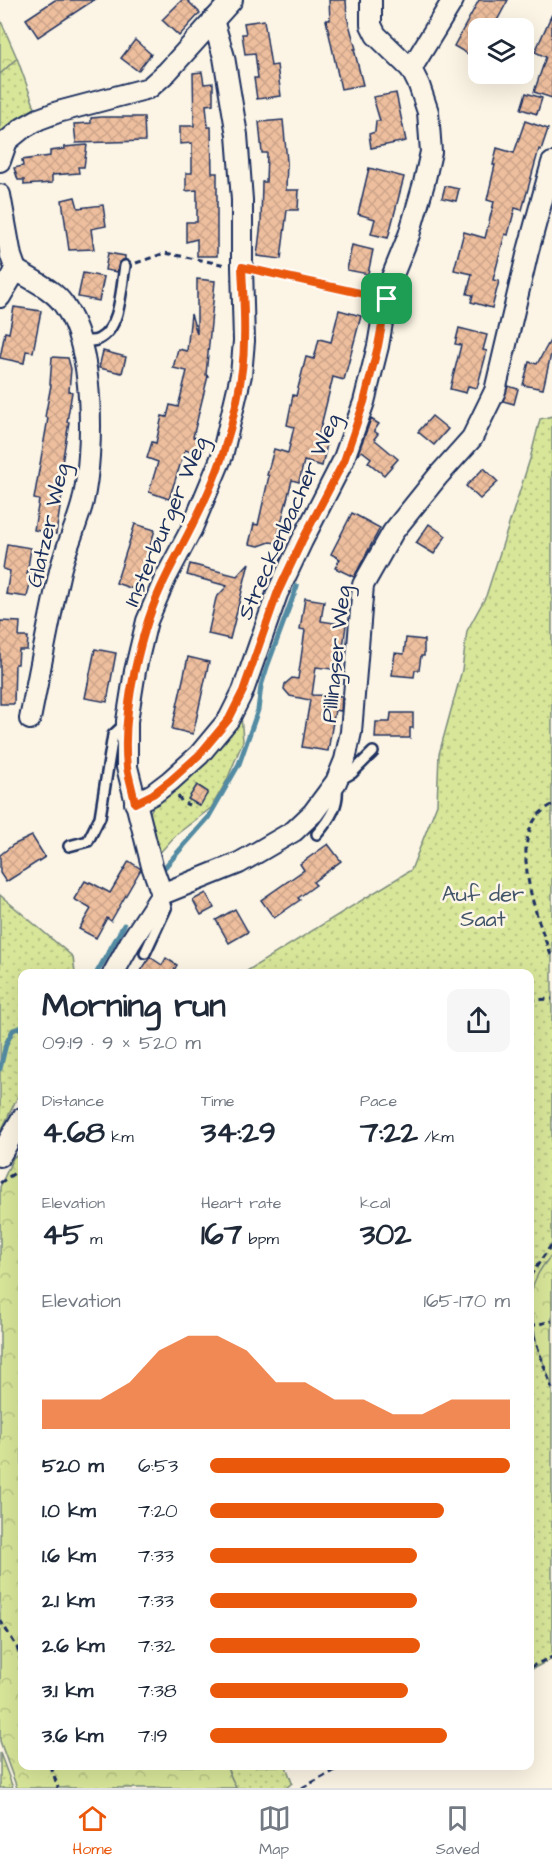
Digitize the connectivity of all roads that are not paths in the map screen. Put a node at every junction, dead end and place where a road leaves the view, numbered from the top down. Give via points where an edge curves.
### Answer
1 (232, 0) edge
2 (371, 0) edge
3 (453, 0) edge
4 (213, 20) junction
5 (411, 69) junction
6 (0, 161) edge
7 (552, 163) edge
8 (0, 195) edge
9 (125, 266) dead end
10 (16, 270) junction
11 (0, 297) edge
12 (81, 340) junction
13 (30, 719) dead end
14 (127, 721) junction
15 (373, 752) dead end
16 (336, 782) junction
17 (135, 803) junction
18 (317, 834) dead end
19 (69, 846) dead end
20 (162, 894) junction
21 (145, 953) dead end
22 (116, 969) edge
23 (18, 1125) edge
24 (0, 1156) edge

1 - 4 street
2 - 5 street via 371,25 376,35
3 - 5 street
4 - 6 street via 148,88 39,118 7,141
4 - 14 street, Insterburger Weg via 224,57 237,135 242,200 241,375 222,456 147,621
5 - 17 street, Streckenbacher Weg via 428,112 431,152 409,235 392,277 364,402 344,461 277,594 243,691 229,719 199,755 170,781
7 - 16 street, Pillingser Weg via 495,391 472,438 393,532 363,585 351,732
8 - 10 street
9 - 12 lane via 116,318 109,332 97,341
10 - 11 street
10 - 12 street, Glatzer Weg via 63,303
12 - 13 street, Glatzer Weg via 90,437 83,501 61,568
14 - 17 street, Insterburger Weg via 127,767
14 - 19 lane via 112,735 100,817 88,841
15 - 16 lane via 352,773
16 - 18 lane via 338,793 330,819
16 - 20 street, Pillingser Weg via 294,831 239,863
17 - 20 street, Insterburger Weg
20 - 21 lane via 166,908
20 - 22 street
23 - 24 street

